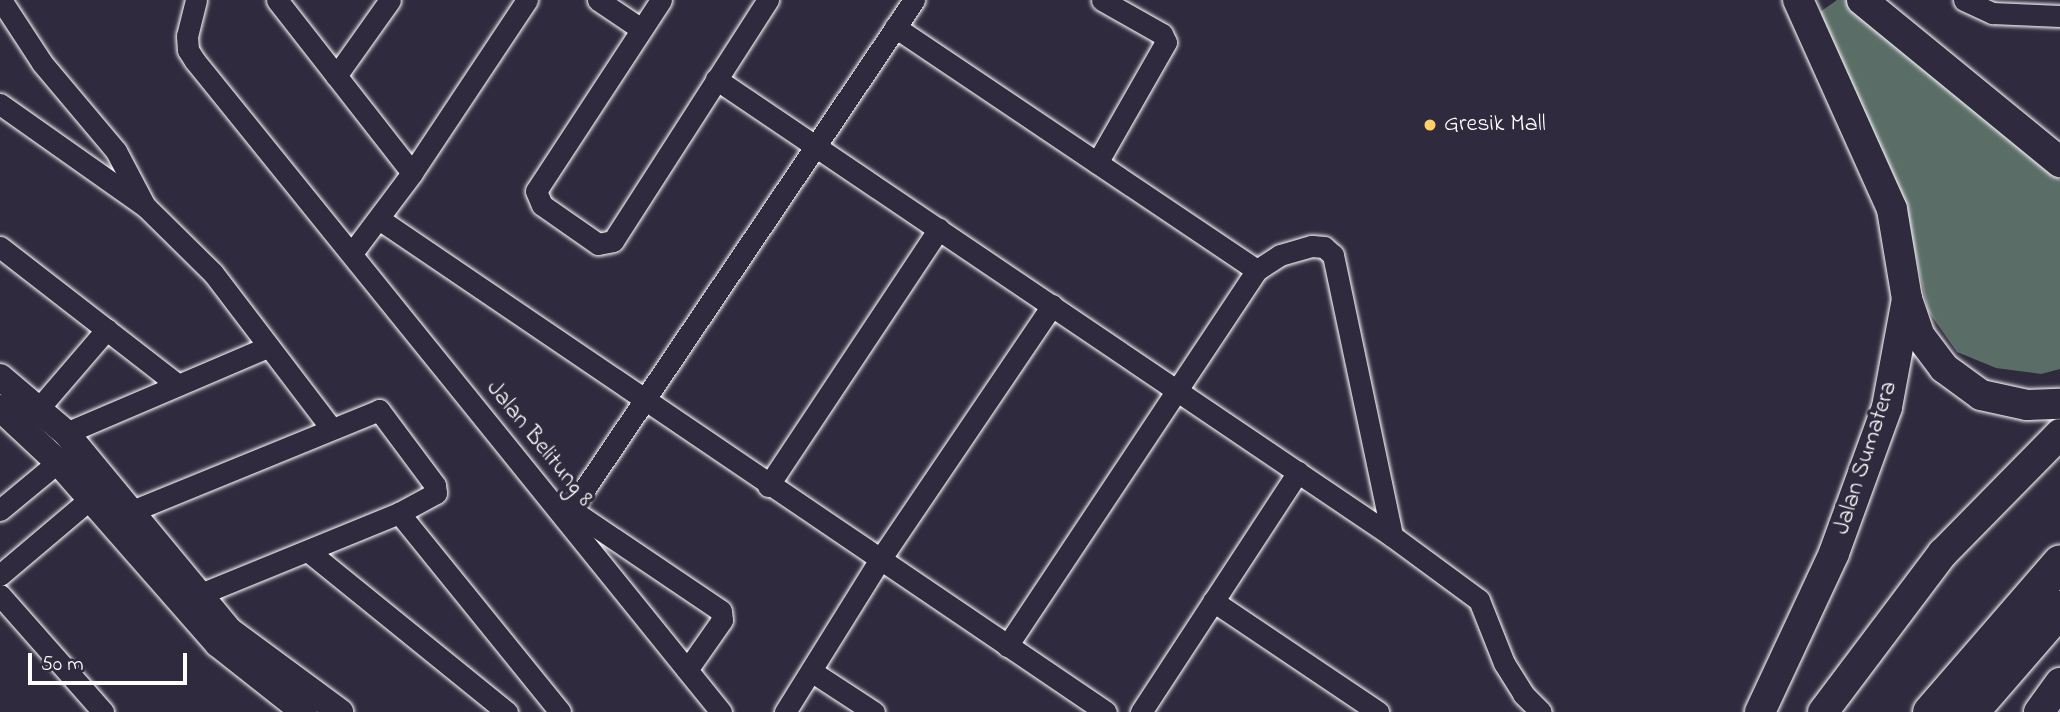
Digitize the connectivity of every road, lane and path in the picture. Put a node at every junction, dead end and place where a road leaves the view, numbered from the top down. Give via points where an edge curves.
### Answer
1 (1, 0) edge
2 (196, 0) edge
3 (390, 0) edge
4 (527, 0) edge
5 (598, 0) edge
6 (661, 0) edge
7 (768, 0) edge
8 (914, 0) edge
9 (1102, 0) edge
10 (1798, 0) edge
11 (1862, 0) edge
12 (1964, 0) edge
13 (279, 1) edge
14 (2060, 16) edge
15 (895, 27) junction
16 (641, 29) junction
17 (337, 76) junction
18 (716, 79) junction
19 (0, 104) edge
20 (816, 145) junction
21 (2060, 162) edge
22 (1097, 163) junction
23 (412, 173) junction
24 (146, 207) junction
25 (379, 219) junction
26 (939, 229) junction
27 (0, 247) edge
28 (350, 251) junction
29 (1257, 270) junction
30 (1907, 299) junction
31 (1052, 305) junction
32 (107, 329) junction
33 (268, 348) junction
34 (0, 377) edge
35 (178, 384) junction
36 (1175, 388) junction
37 (643, 402) junction
38 (2060, 404) edge
39 (0, 408) edge
40 (39, 408) junction
41 (331, 428) junction
42 (66, 433) junction
43 (2060, 434) edge
44 (58, 462) junction
45 (1298, 472) junction
46 (87, 483) junction
47 (768, 486) junction
48 (0, 510) edge
49 (132, 511) junction
50 (399, 513) junction
51 (568, 514) junction
52 (1392, 536) junction
53 (308, 551) junction
54 (879, 561) junction
55 (2060, 562) edge
56 (0, 575) edge
57 (0, 595) edge
58 (198, 595) junction
59 (1213, 601) junction
60 (2060, 608) edge
61 (1007, 646) junction
62 (687, 670) junction
63 (811, 671) junction
64 (2060, 683) edge
65 (103, 712) edge
66 (304, 712) edge
67 (340, 712) edge
68 (507, 712) edge
69 (560, 712) edge
70 (721, 712) edge
71 (785, 712) edge
72 (874, 712) edge
73 (1106, 712) edge
74 (1141, 712) edge
75 (1378, 712) edge
76 (1541, 712) edge
77 (1760, 712) edge
78 (1823, 712) edge
79 (1930, 712) edge
80 (1970, 712) edge
81 (2039, 712) edge

1 - 24 street via 42,64 123,162
2 - 28 street, Jalan Belitung 8 via 188,50
3 - 17 street
4 - 23 street
5 - 16 street
6 - 16 street
7 - 18 street
8 - 15 street
9 - 22 street via 1162,34 1166,42
10 - 30 main road, Jalan Sumatera via 1892,209
11 - 21 main road
12 - 14 street via 1992,13
13 - 17 street
15 - 20 street
15 - 22 street
16 - 18 street via 536,191 542,205 598,244 613,241
17 - 23 street
18 - 20 street
19 - 24 street
20 - 26 street
20 - 37 street
22 - 29 street
23 - 25 street
24 - 33 street via 213,273
25 - 28 street
25 - 37 street
26 - 31 street
26 - 47 street
27 - 32 street
28 - 51 street, Jalan Belitung 8
29 - 36 street
29 - 52 street via 1280,255 1312,246 1324,247 1332,255
30 - 38 main road via 1920,337 1944,368 1981,395 2027,405
30 - 77 main road, Jalan Sumatera via 1888,407 1834,553
31 - 36 street
31 - 54 street
32 - 35 street
32 - 40 street
33 - 35 street
33 - 41 street
34 - 40 street
35 - 42 street
36 - 45 street
36 - 61 street
37 - 47 street
37 - 51 street
39 - 44 street
40 - 42 street
41 - 49 street
41 - 50 street via 379,410 386,417 436,489
42 - 46 street
43 - 78 main road via 1942,554
44 - 46 street
44 - 48 street
45 - 52 street
45 - 59 street
46 - 49 street
46 - 56 street
46 - 66 street via 218,644
47 - 54 street
49 - 58 street
50 - 53 street
50 - 69 street
51 - 62 street, Jalan Belitung 8
51 - 62 street, Jalan Belitung 8 via 721,611 722,620
52 - 76 street via 1485,607 1504,663 1523,694
53 - 58 street
53 - 68 street
54 - 61 street
54 - 63 street
55 - 79 highway
57 - 65 street
58 - 67 street via 230,631
59 - 74 street
59 - 75 street
60 - 80 highway
61 - 73 street
62 - 70 street, Jalan Belitung 8
63 - 71 street
63 - 72 street
64 - 81 main road

